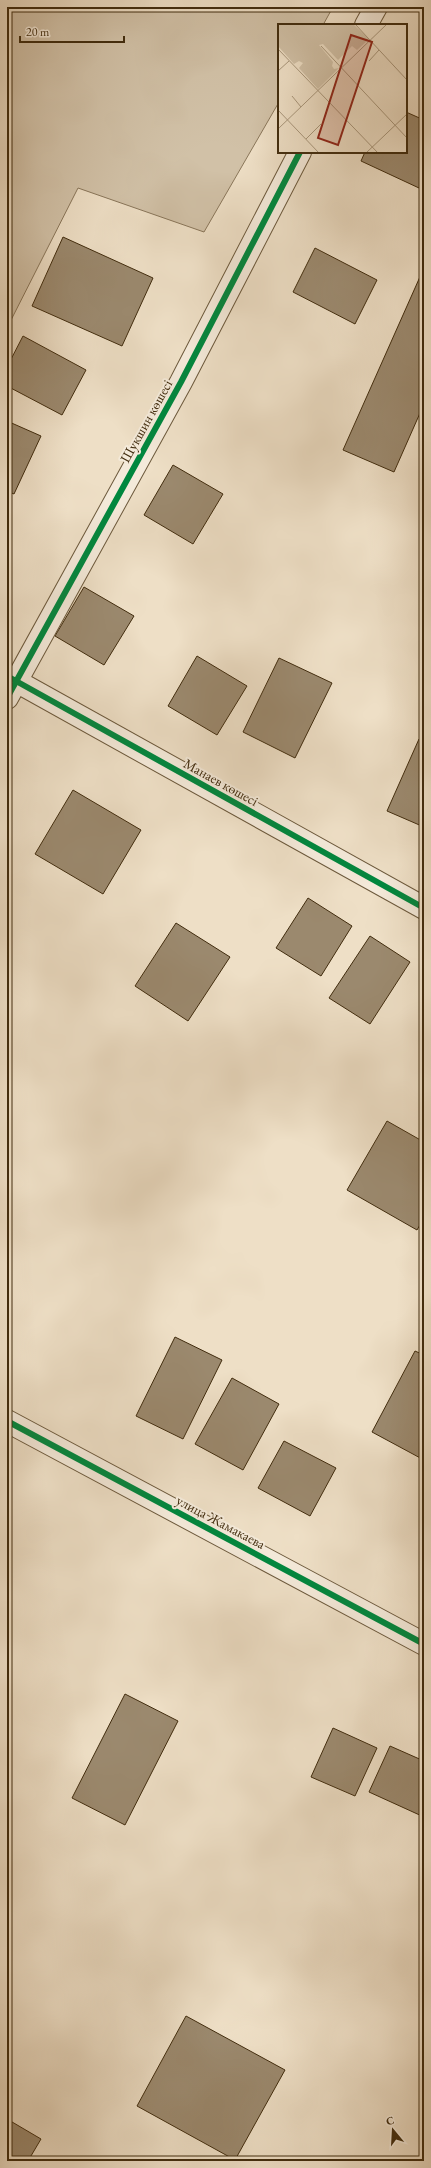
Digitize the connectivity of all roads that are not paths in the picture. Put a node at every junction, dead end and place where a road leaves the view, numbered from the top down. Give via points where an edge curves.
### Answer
1 (376, 7) edge
2 (367, 24) edge
3 (299, 153) edge
4 (10, 685) edge
5 (424, 908) edge
6 (7, 1421) edge
7 (424, 1644) edge

1 - 2 street
3 - 4 street, Шукшин көшесі via 181,382
4 - 5 street, Манаев көшесі
6 - 7 street, улица Жамакаева

